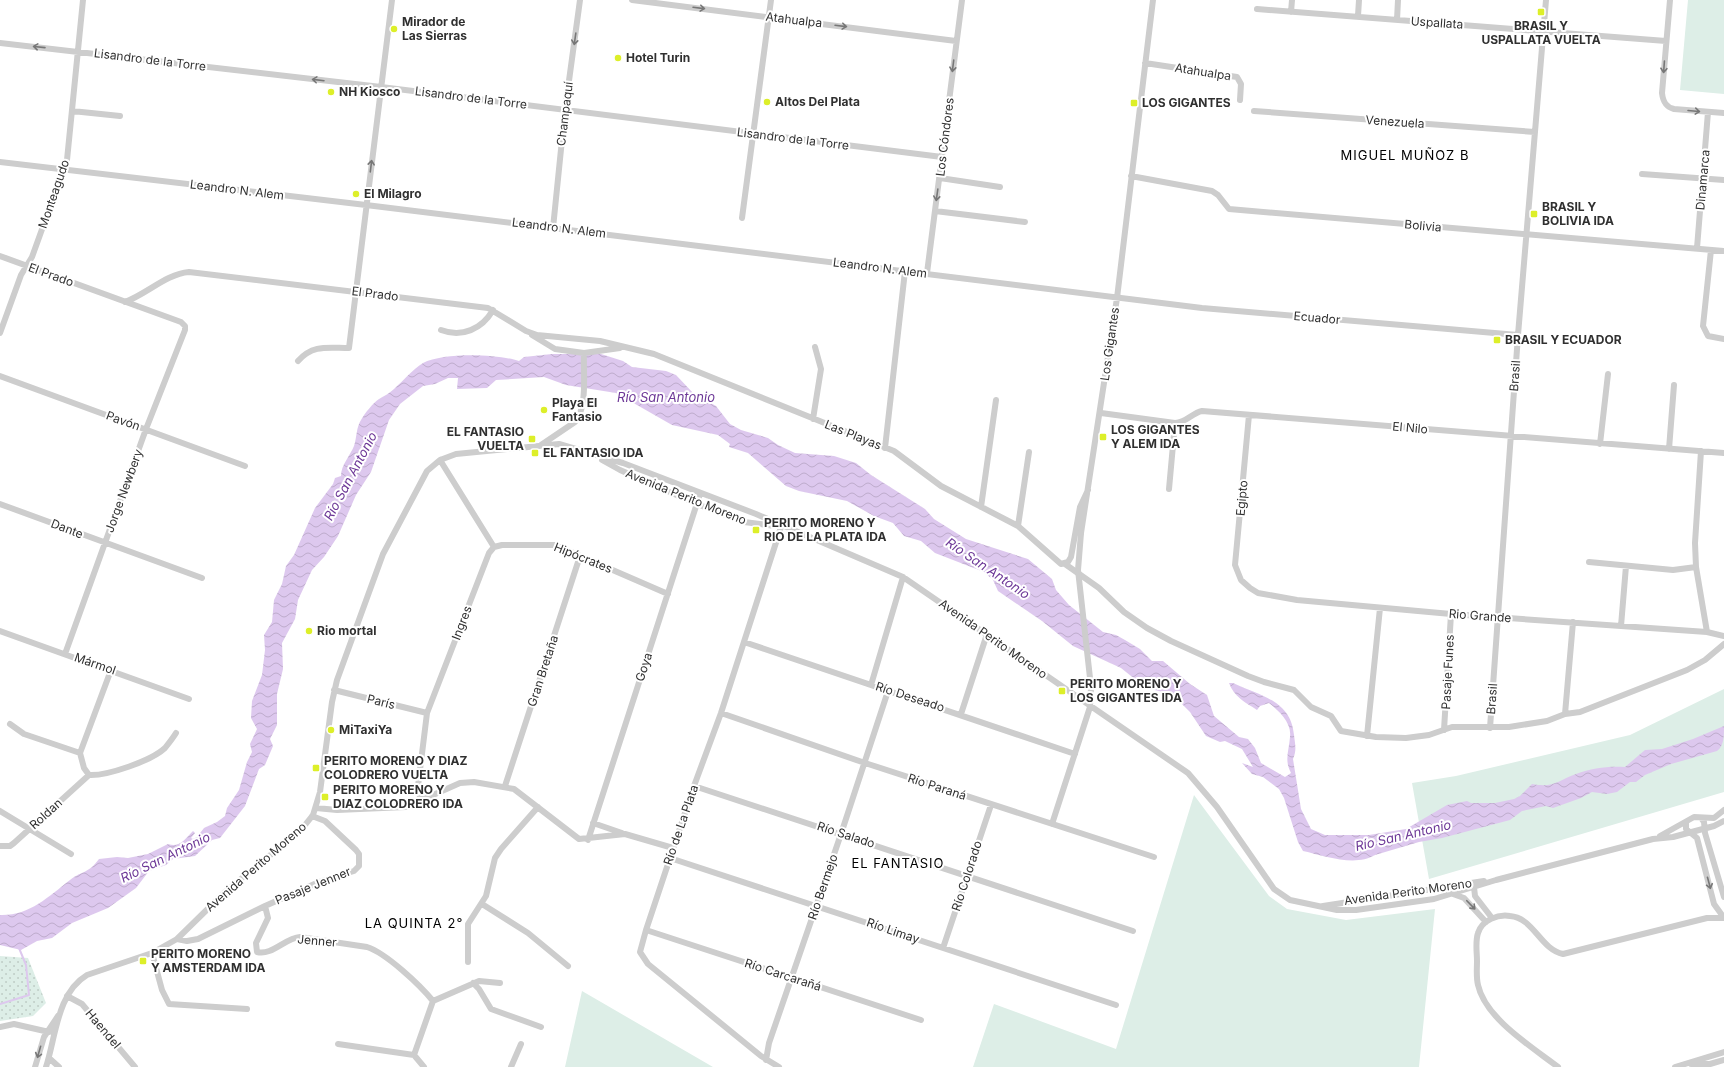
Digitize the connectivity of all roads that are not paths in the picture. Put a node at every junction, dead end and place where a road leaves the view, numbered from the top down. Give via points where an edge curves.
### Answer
1 (83, 0) edge
2 (392, 0) edge
3 (580, 0) edge
4 (632, 0) edge
5 (771, 0) edge
6 (962, 0) edge
7 (1153, 0) edge
8 (1292, 0) edge
9 (1360, 0) edge
10 (1398, 0) edge
11 (1546, 0) edge
12 (1670, 0) edge
13 (1256, 9) dead end
14 (1291, 12) junction
15 (1358, 16) junction
16 (769, 17) junction
17 (1397, 20) junction
18 (1543, 31) junction
19 (956, 41) junction
20 (1666, 41) junction
21 (0, 43) edge
22 (78, 51) junction
23 (1145, 63) junction
24 (381, 87) junction
25 (1240, 100) dead end
26 (565, 110) junction
27 (72, 111) junction
28 (1254, 111) dead end
29 (1708, 112) junction
30 (1724, 113) edge
31 (120, 116) dead end
32 (1535, 132) junction
33 (753, 134) junction
34 (942, 157) junction
35 (0, 162) edge
36 (64, 169) junction
37 (1642, 174) dead end
38 (1131, 176) junction
39 (940, 178) junction
40 (1703, 178) junction
41 (1724, 180) edge
42 (1000, 187) dead end
43 (366, 204) junction
44 (935, 211) junction
45 (742, 218) dead end
46 (1025, 222) dead end
47 (553, 228) junction
48 (1526, 234) junction
49 (1697, 248) junction
50 (1711, 250) junction
51 (1724, 251) edge
52 (0, 256) edge
53 (27, 266) junction
54 (905, 271) junction
55 (927, 273) junction
56 (355, 292) junction
57 (141, 296) junction
58 (1117, 298) junction
59 (125, 302) junction
60 (141, 307) junction
61 (494, 310) junction
62 (185, 330) joint
63 (441, 330) dead end
64 (526, 331) junction
65 (0, 333) edge
66 (1518, 335) junction
67 (1724, 339) edge
68 (815, 347) dead end
69 (624, 348) junction
70 (584, 353) junction
71 (298, 361) dead end
72 (1608, 374) dead end
73 (0, 376) edge
74 (1674, 385) dead end
75 (996, 400) dead end
76 (1100, 413) junction
77 (1249, 415) junction
78 (813, 419) junction
79 (1175, 424) junction
80 (146, 429) junction
81 (1511, 436) junction
82 (1600, 444) junction
83 (541, 445) junction
84 (885, 448) junction
85 (1669, 449) junction
86 (1701, 451) junction
87 (1029, 452) dead end
88 (1724, 452) edge
89 (594, 456) junction
90 (440, 460) junction
91 (245, 466) dead end
92 (1169, 489) dead end
93 (1088, 490) junction
94 (700, 494) junction
95 (0, 504) edge
96 (697, 504) junction
97 (981, 507) junction
98 (781, 526) junction
99 (1018, 526) junction
100 (105, 544) junction
101 (494, 547) junction
102 (580, 556) junction
103 (1589, 562) dead end
104 (1063, 564) junction
105 (1626, 566) junction
106 (1696, 567) junction
107 (903, 577) junction
108 (202, 578) dead end
109 (1241, 580) joint
110 (668, 594) junction
111 (1380, 608) junction
112 (1451, 614) junction
113 (1497, 617) junction
114 (1573, 622) junction
115 (1621, 626) junction
116 (0, 631) edge
117 (1707, 632) junction
118 (987, 634) junction
119 (1724, 636) edge
120 (744, 642) junction
121 (1724, 644) edge
122 (65, 654) junction
123 (112, 670) junction
124 (871, 685) junction
125 (334, 690) junction
126 (888, 691) junction
127 (189, 699) dead end
128 (1090, 707) junction
129 (427, 713) junction
130 (721, 713) junction
131 (961, 714) junction
132 (1565, 714) junction
133 (10, 724) dead end
134 (1490, 728) junction
135 (1444, 730) junction
136 (176, 733) dead end
137 (1367, 736) junction
138 (80, 753) junction
139 (1075, 754) junction
140 (865, 763) junction
141 (89, 775) junction
142 (506, 786) junction
143 (694, 786) junction
144 (421, 802) junction
145 (991, 805) junction
146 (538, 807) junction
147 (316, 808) junction
148 (1724, 810) edge
149 (0, 811) edge
150 (312, 816) junction
151 (1701, 818) junction
152 (1724, 821) edge
153 (1686, 822) junction
154 (593, 823) junction
155 (1052, 824) junction
156 (1704, 828) junction
157 (30, 829) junction
158 (1690, 832) junction
159 (625, 834) junction
160 (841, 834) junction
161 (1653, 839) junction
162 (588, 840) junction
163 (0, 846) edge
164 (673, 848) junction
165 (71, 854) dead end
166 (1154, 857) dead end
167 (670, 858) junction
168 (968, 876) junction
169 (1496, 880) junction
170 (1474, 887) junction
171 (1453, 894) junction
172 (1724, 897) edge
173 (482, 904) junction
174 (817, 905) junction
175 (265, 906) junction
176 (1321, 906) junction
177 (1723, 913) edge
178 (1492, 918) junction
179 (1486, 922) junction
180 (646, 930) junction
181 (1133, 932) dead end
182 (177, 939) junction
183 (943, 948) junction
184 (152, 953) junction
185 (468, 962) dead end
186 (568, 966) dead end
187 (792, 979) junction
188 (473, 983) junction
189 (500, 983) dead end
190 (67, 996) junction
191 (433, 1001) junction
192 (1116, 1005) dead end
193 (247, 1009) dead end
194 (60, 1013) junction
195 (921, 1020) dead end
196 (0, 1027) edge
197 (541, 1027) dead end
198 (47, 1032) junction
199 (55, 1034) junction
200 (338, 1044) dead end
201 (521, 1044) dead end
202 (1724, 1052) edge
203 (414, 1055) junction
204 (1708, 1056) junction
205 (49, 1058) junction
206 (766, 1060) junction
207 (1724, 1060) edge
208 (1684, 1064) junction
209 (1710, 1065) edge
210 (35, 1067) edge
211 (46, 1067) edge
212 (59, 1067) edge
213 (135, 1067) edge
214 (424, 1067) edge
215 (511, 1067) edge
216 (779, 1067) edge
217 (1558, 1067) edge
218 (1675, 1067) edge

1 - 22 street, Monteagudo
2 - 24 street
3 -> 26 street, Champaquí
4 -> 16 street, Atahualpa
5 - 16 street
6 - 19 street, Los Cóndores
7 - 23 street, Los Gigantes
8 - 14 street
9 - 15 street
10 - 17 street
11 - 18 street, Brasil
12 - 20 street
13 - 14 street, Uspallata
14 - 15 street, Uspallata
15 - 17 street, Uspallata
16 -> 19 street, Atahualpa
16 - 33 street
17 - 18 street, Uspallata
18 - 20 street, Uspallata
18 - 32 street, Brasil
19 -> 34 street, Los Cóndores
20 -> 29 street via 1662,93 1665,104 1674,109
22 -> 21 street, Lisandro de la Torre
24 -> 22 street, Lisandro de la Torre
22 - 27 street, Monteagudo
23 - 25 street, Atahualpa via 1237,77 1241,84
23 - 38 street, Los Gigantes
24 - 26 street, Lisandro de la Torre
43 -> 24 street
26 - 33 street, Lisandro de la Torre
26 - 47 street, Champaquí
27 - 31 street
27 - 36 street, Monteagudo
28 - 32 street, Venezuela
29 - 30 street
29 - 40 street, Dinamarca
32 - 48 street, Brasil
33 - 34 street, Lisandro de la Torre
33 - 45 street
34 - 39 street, Los Cóndores
35 - 36 street, Leandro N. Alem
36 - 43 street, Leandro N. Alem
36 - 53 street, Monteagudo
37 - 40 street
38 - 48 street, Bolivia via 1212,191 1229,209
38 - 58 street, Los Gigantes
39 - 42 street
39 -> 44 street, Los Cóndores
40 - 41 street
40 - 49 street, Dinamarca
43 - 47 street, Leandro N. Alem
43 - 56 street
44 - 46 street
44 - 55 street, Los Cóndores
47 - 54 street, Leandro N. Alem
48 - 49 street, Bolivia
48 - 66 street, Brasil
49 - 50 street, Bolivia
50 - 51 street, Bolivia
50 - 67 street via 1703,326 1708,336
52 - 53 street, El Prado
53 - 59 street, El Prado
53 - 65 street, Monteagudo via 21,275
54 - 55 street, Leandro N. Alem
54 - 84 street
55 - 58 street, Leandro N. Alem
56 - 57 street, El Prado via 189,272 174,276
56 - 61 street, El Prado via 482,306
56 - 71 street via 349,348 315,349
57 - 59 street, El Prado
57 - 60 street
58 - 66 street, Ecuador via 1202,308
58 - 76 street, Los Gigantes
59 - 60 street, El Prado
60 - 62 street, El Prado via 181,322
61 - 63 street via 477,328 456,334
61 - 64 street, El Prado
62 - 80 street, Jorge Newbery
64 - 69 street, El Prado via 543,336 584,339
64 - 70 street via 555,349
66 - 81 street, Brasil
68 - 78 street via 821,369
69 - 70 street
69 - 78 street, Las Playas via 654,354
70 - 83 street via 582,407 579,417
72 - 82 street
73 - 80 street, Pavón
74 - 85 street
75 - 97 street
76 - 79 street
76 - 93 street, Los Gigantes
77 - 79 street, El Nilo via 1202,411 1186,421
77 - 81 street, El Nilo
77 - 109 street, Egipto via 1235,565
78 - 84 street, Las Playas
79 - 92 street
80 - 91 street, Pavón
80 - 100 street, Jorge Newbery
81 - 82 street, El Nilo
81 - 113 street, Brasil
82 - 85 street, El Nilo
83 - 89 street, Avenida Perito Moreno via 559,444
83 - 90 street, Avenida Perito Moreno via 456,454
84 - 97 street, Las Playas via 941,486
85 - 86 street, El Nilo
86 - 88 street, El Nilo
86 - 106 street via 1694,532
87 - 99 street
89 - 94 street, Avenida Perito Moreno via 623,463
89 - 96 street, Avenida Perito Moreno
90 - 101 street
90 - 125 street, Avenida Perito Moreno via 427,471 388,542
93 - 104 street via 1080,507 1071,557
93 - 128 street, Los Gigantes, bridge via 1078,570
94 - 96 street, Goya
94 - 98 street, Avenida Perito Moreno
95 - 100 street, Dante
96 - 98 street, Avenida Perito Moreno via 744,522
96 - 110 street, Goya
97 - 99 street, Las Playas
98 - 107 street, Avenida Perito Moreno
98 - 120 street, Río de La Plata
99 - 104 street, Las Playas
100 - 108 street, Dante
100 - 122 street, Jorge Newbery
101 - 102 street, Hipócrates via 555,545
101 - 129 street, Ingres via 489,553
102 - 110 street, Hipócrates
102 - 142 street, Gran Bretaña
103 - 105 street
104 - 137 street, Las Playas via 1099,588 1124,612 1153,632 1253,678 1294,690 1311,707 1331,716 1341,732
105 - 106 street via 1673,570
105 - 115 street
106 - 117 street
107 - 118 street, Avenida Perito Moreno
107 - 124 street
109 - 111 street, Rio Grande via 1258,593 1297,600
110 - 154 street, Goya
111 - 112 street, Rio Grande
111 - 137 street
112 - 113 street, Rio Grande
112 - 135 street, Pasaje Funes
113 - 114 street, Rio Grande
113 - 134 street, Brasil
114 - 115 street, Rio Grande
114 - 132 street
115 - 117 street, Rio Grande
116 - 122 street, Mármol
117 - 119 street, Rio Grande
118 - 128 street, Avenida Perito Moreno
118 - 131 street
120 - 124 street, Río Deseado
120 - 130 street, Río de La Plata
121 - 132 street, Las Playas via 1705,660 1687,670 1580,712
122 - 123 street, Mármol
123 - 127 street, Mármol
123 - 138 street
124 - 126 street, Río Deseado
125 - 129 street, París
125 - 147 street, Avenida Perito Moreno
126 - 131 street, Río Deseado
126 - 140 street, Río Bermejo
128 - 139 street
128 - 176 street, Avenida Perito Moreno via 1188,773 1217,807 1267,882 1280,895 1297,902
129 - 144 street, Ingres via 418,786
130 - 140 street, Río Paraná
130 - 143 street, Río de La Plata
131 - 139 street, Río Deseado
132 - 134 street, Las Playas via 1524,726
133 - 138 street via 24,734
134 - 135 street, Las Playas via 1456,727
135 - 137 street, Las Playas via 1429,736 1406,738
136 - 141 street via 164,748 152,756 99,776
138 - 141 street
139 - 155 street
140 - 145 street, Río Paraná
140 - 160 street, Río Bermejo
141 - 157 street, Roldan
142 - 144 street via 464,782
142 - 146 street
143 - 160 street, Río Salado
143 - 164 street, Río de La Plata
144 - 147 street via 400,808
145 - 155 street, Río Paraná
145 - 168 street, Río Colorado
146 - 162 street via 574,837
146 - 173 street via 498,853
147 - 150 street, Avenida Perito Moreno
148 - 151 street, Avenida Perito Moreno via 1714,818
149 - 157 street
150 - 175 street, Pasaje Jenner via 325,821 356,850 359,866 354,871 319,882
150 - 182 street, Avenida Perito Moreno via 301,830 225,892
151 - 153 street, Avenida Perito Moreno via 1694,817
151 - 156 street
152 - 156 street, Avenida Perito Moreno
153 - 158 street via 1684,827
153 - 161 street, Avenida Perito Moreno
154 - 159 street
154 - 162 street, Goya
155 - 166 street, Río Paraná
156 - 158 street, Avenida Perito Moreno
156 - 172 street
157 - 163 street, Roldan via 10,846
157 - 165 street
158 - 161 street, Avenida Perito Moreno
158 -> 177 street via 1697,838 1714,904
159 - 162 street
159 - 164 street
160 - 168 street, Río Salado
160 - 174 street, Río Bermejo
161 - 169 street, Avenida Perito Moreno
164 - 167 street, Río de La Plata
167 - 174 street, Río Limay
167 - 180 street, Río de La Plata
168 - 181 street, Río Salado
168 - 183 street, Río Colorado
169 - 170 street, Avenida Perito Moreno
169 - 176 street, Avenida Perito Moreno
170 - 171 street, Avenida Perito Moreno
170 - 178 street via 1475,896
171 - 176 street, Avenida Perito Moreno via 1427,901 1356,910 1337,910
171 -> 179 street via 1464,898
173 - 185 street via 468,924
173 - 186 street via 528,933
174 - 183 street, Río Limay
174 - 187 street, Río Bermejo
175 - 182 street via 198,939
175 - 191 street, Jenner via 268,918 256,943 257,952 267,952 300,937 367,947 402,971
177 - 178 street via 1563,954 1548,947 1521,919 1510,916
178 - 179 street
179 - 217 street via 1478,933 1477,940 1477,979 1482,996 1510,1030
180 - 187 street, Río Carcarañá
180 - 206 street, Río de La Plata via 640,952 644,960
182 - 184 street, Avenida Perito Moreno
183 - 192 street, Río Limay
184 - 190 street, Avenida Perito Moreno via 87,975 78,980
184 - 193 street via 162,990 170,1004
187 - 195 street, Río Carcarañá
187 - 206 street, Río Bermejo via 769,1044
188 - 189 street
188 - 191 street
188 - 197 street via 480,989 491,1009
190 - 194 street, Avenida Perito Moreno
190 - 213 street, Haendel via 82,1004
191 - 203 street
194 - 198 street
194 - 199 street
196 - 198 street via 14,1024
198 - 199 street
198 -> 210 street
199 - 205 street
200 - 203 street
201 - 215 street
202 - 204 street
203 - 214 street
204 - 208 street
204 - 209 street
205 - 211 street
205 - 212 street
206 - 216 street, Río de La Plata
207 - 209 street
208 - 209 street
208 - 218 street

